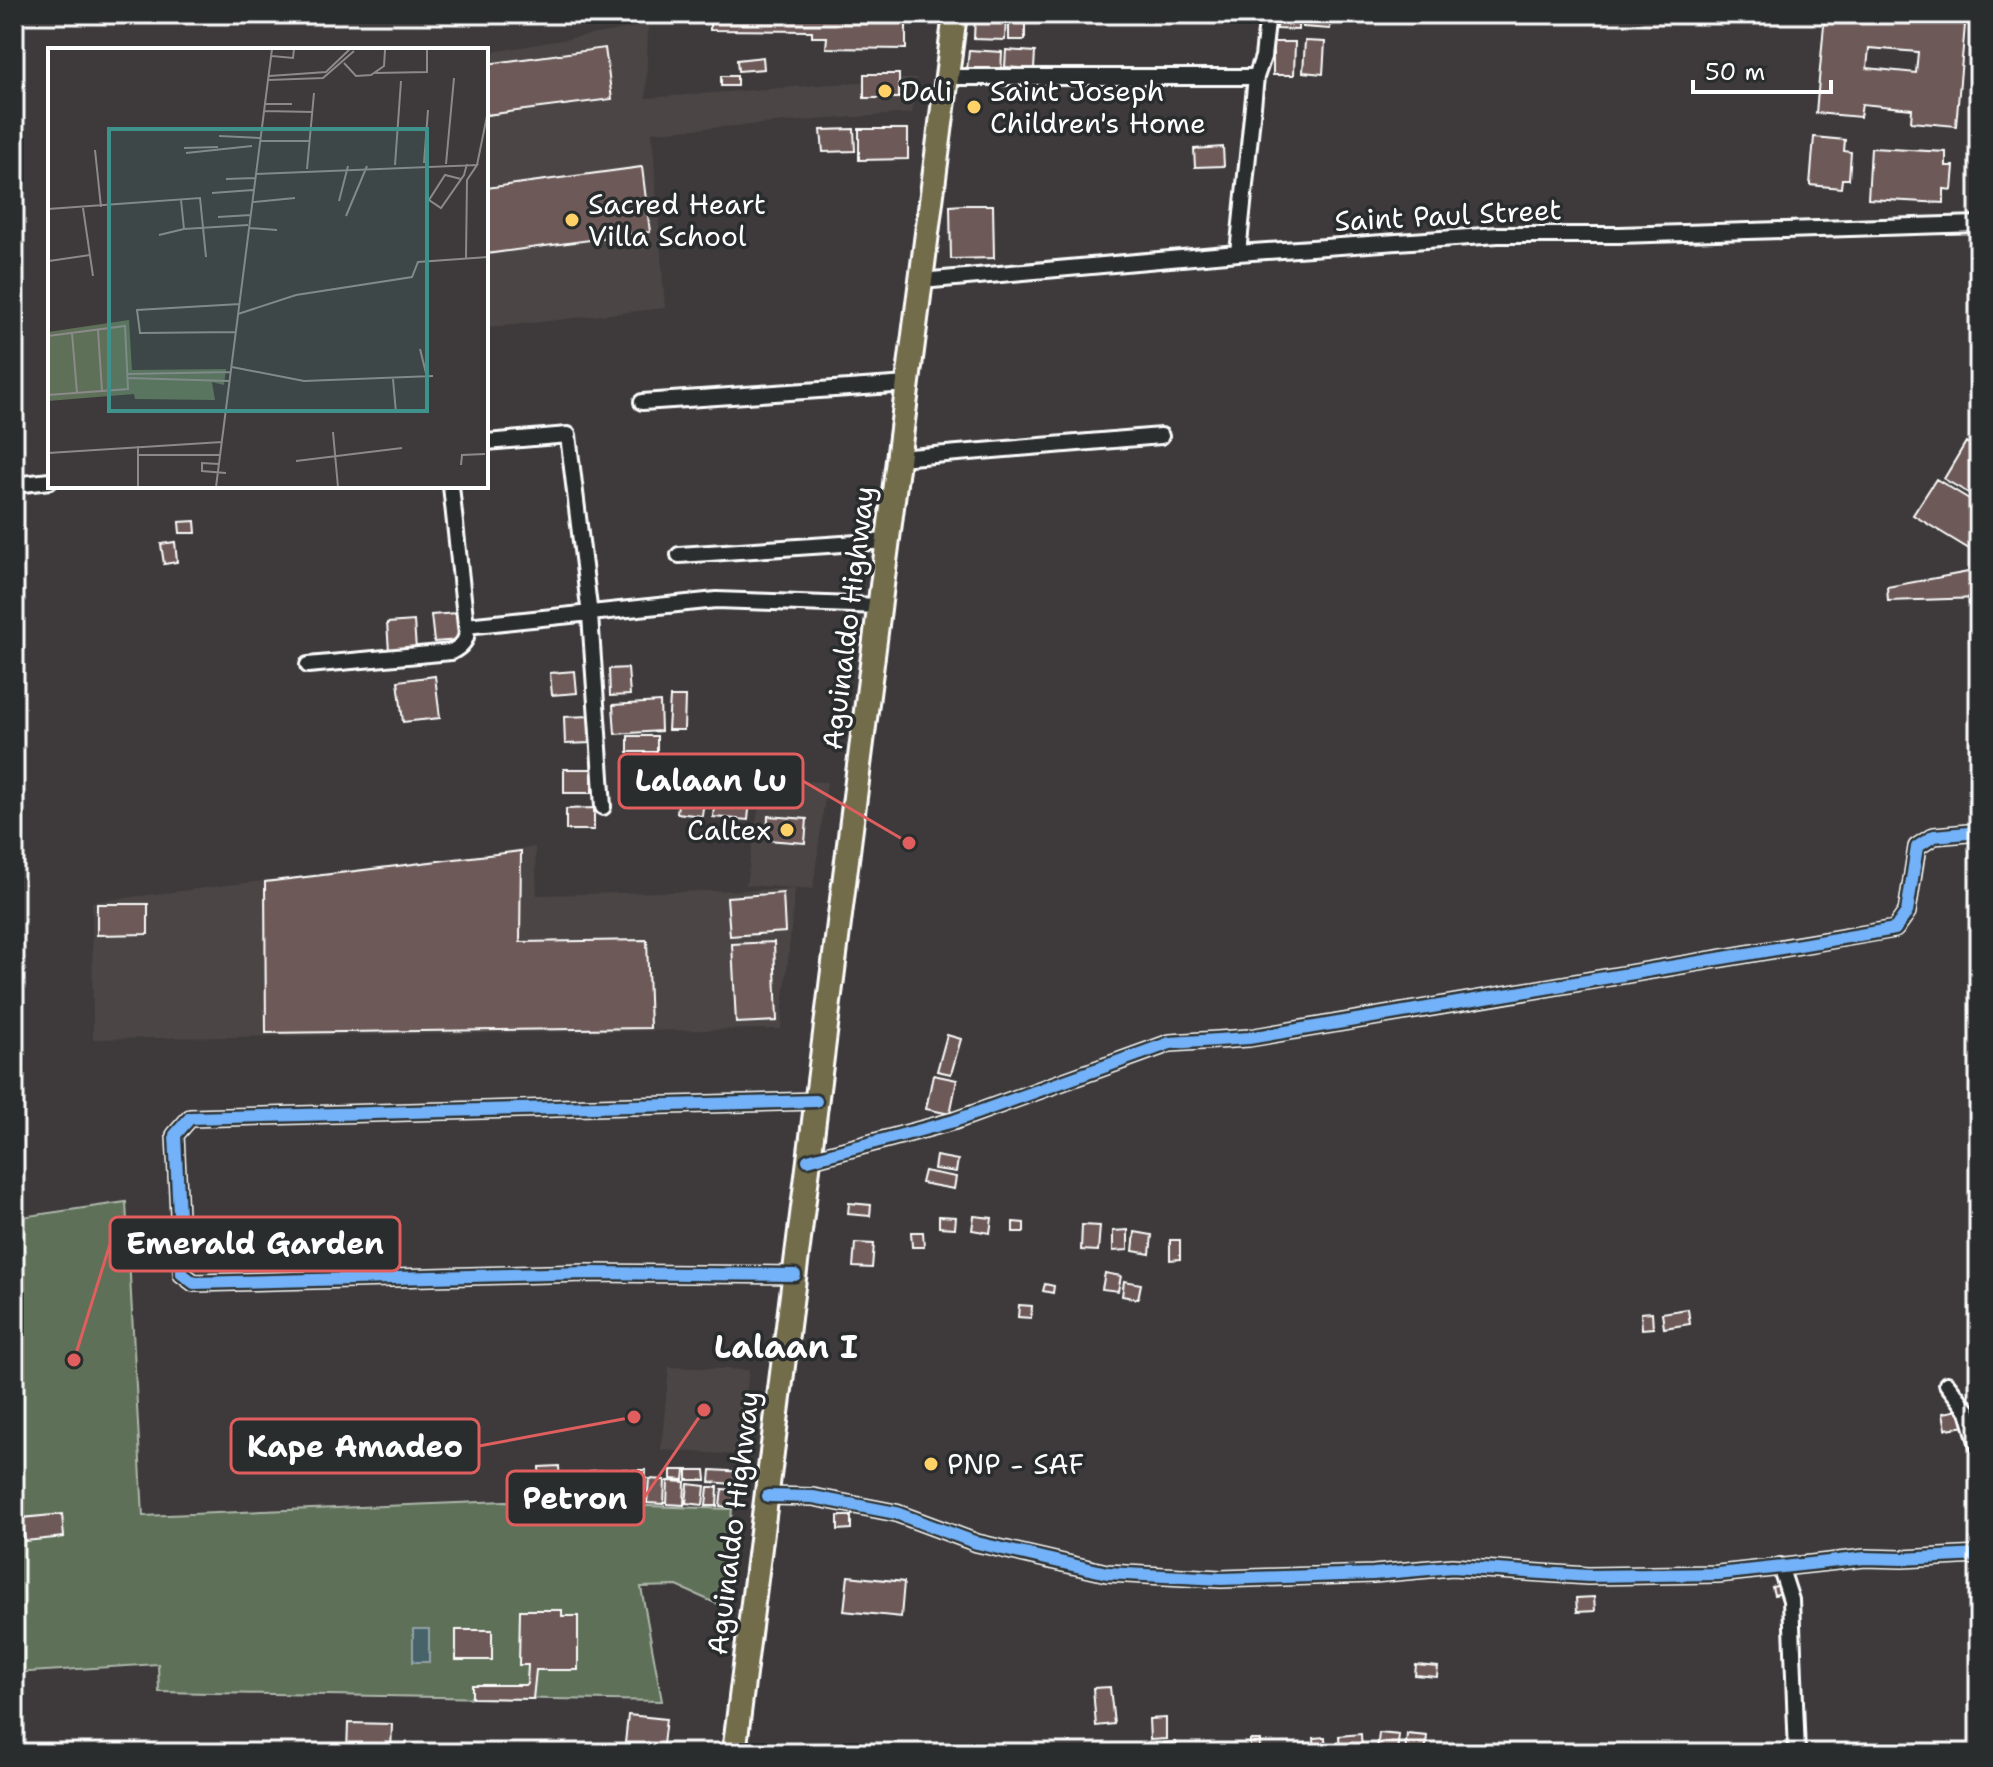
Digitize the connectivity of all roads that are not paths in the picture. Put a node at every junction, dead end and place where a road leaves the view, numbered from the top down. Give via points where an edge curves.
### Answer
1 (955, 14) edge
2 (1268, 14) edge
3 (947, 77) junction
4 (1256, 77) junction
5 (1979, 224) edge
6 (1238, 253) junction
7 (921, 281) junction
8 (908, 384) junction
9 (642, 402) dead end
10 (1161, 436) dead end
11 (488, 442) edge
12 (898, 458) junction
13 (48, 481) edge
14 (14, 485) edge
15 (451, 488) edge
16 (887, 541) junction
17 (679, 555) dead end
18 (880, 606) junction
19 (590, 615) junction
20 (466, 626) junction
21 (308, 665) dead end
22 (603, 807) dead end
23 (1979, 832) edge
24 (816, 1101) junction
25 (808, 1160) junction
26 (795, 1275) junction
27 (1947, 1384) dead end
28 (1979, 1449) edge
29 (768, 1496) junction
30 (1979, 1555) edge
31 (1780, 1566) junction
32 (734, 1753) edge
33 (1797, 1753) edge

1 - 3 main road, Aguinaldo Highway
2 - 4 street
3 - 4 street
3 - 7 main road, Aguinaldo Highway
4 - 6 street
5 - 6 street, Saint Paul Street via 1498,235
6 - 7 street, Saint Paul Street
7 - 8 main road, Aguinaldo Highway
8 - 9 street
8 - 12 main road, Aguinaldo Highway
10 - 12 street
11 - 19 street via 568,435
12 - 16 main road, Aguinaldo Highway
13 - 14 street
15 - 20 street
16 - 17 street
16 - 18 main road, Aguinaldo Highway
18 - 19 street via 716,600
18 - 24 main road, Aguinaldo Highway
19 - 20 street
19 - 22 street
20 - 21 street via 464,644 451,652
23 - 25 street via 1934,836 1917,847 1907,912 1895,929 1249,1038 1170,1043 954,1121
24 - 25 main road, Aguinaldo Highway
24 - 26 street via 190,1118 175,1135 182,1274 194,1283 587,1273
25 - 26 main road, Aguinaldo Highway
26 - 29 main road, Aguinaldo Highway
27 - 28 street via 1968,1411
29 - 31 street via 813,1497 896,1513 977,1543 1107,1573 1221,1579 1452,1567 1588,1576 1718,1574
29 - 32 main road, Aguinaldo Highway
30 - 31 street
31 - 33 street via 1791,1600

